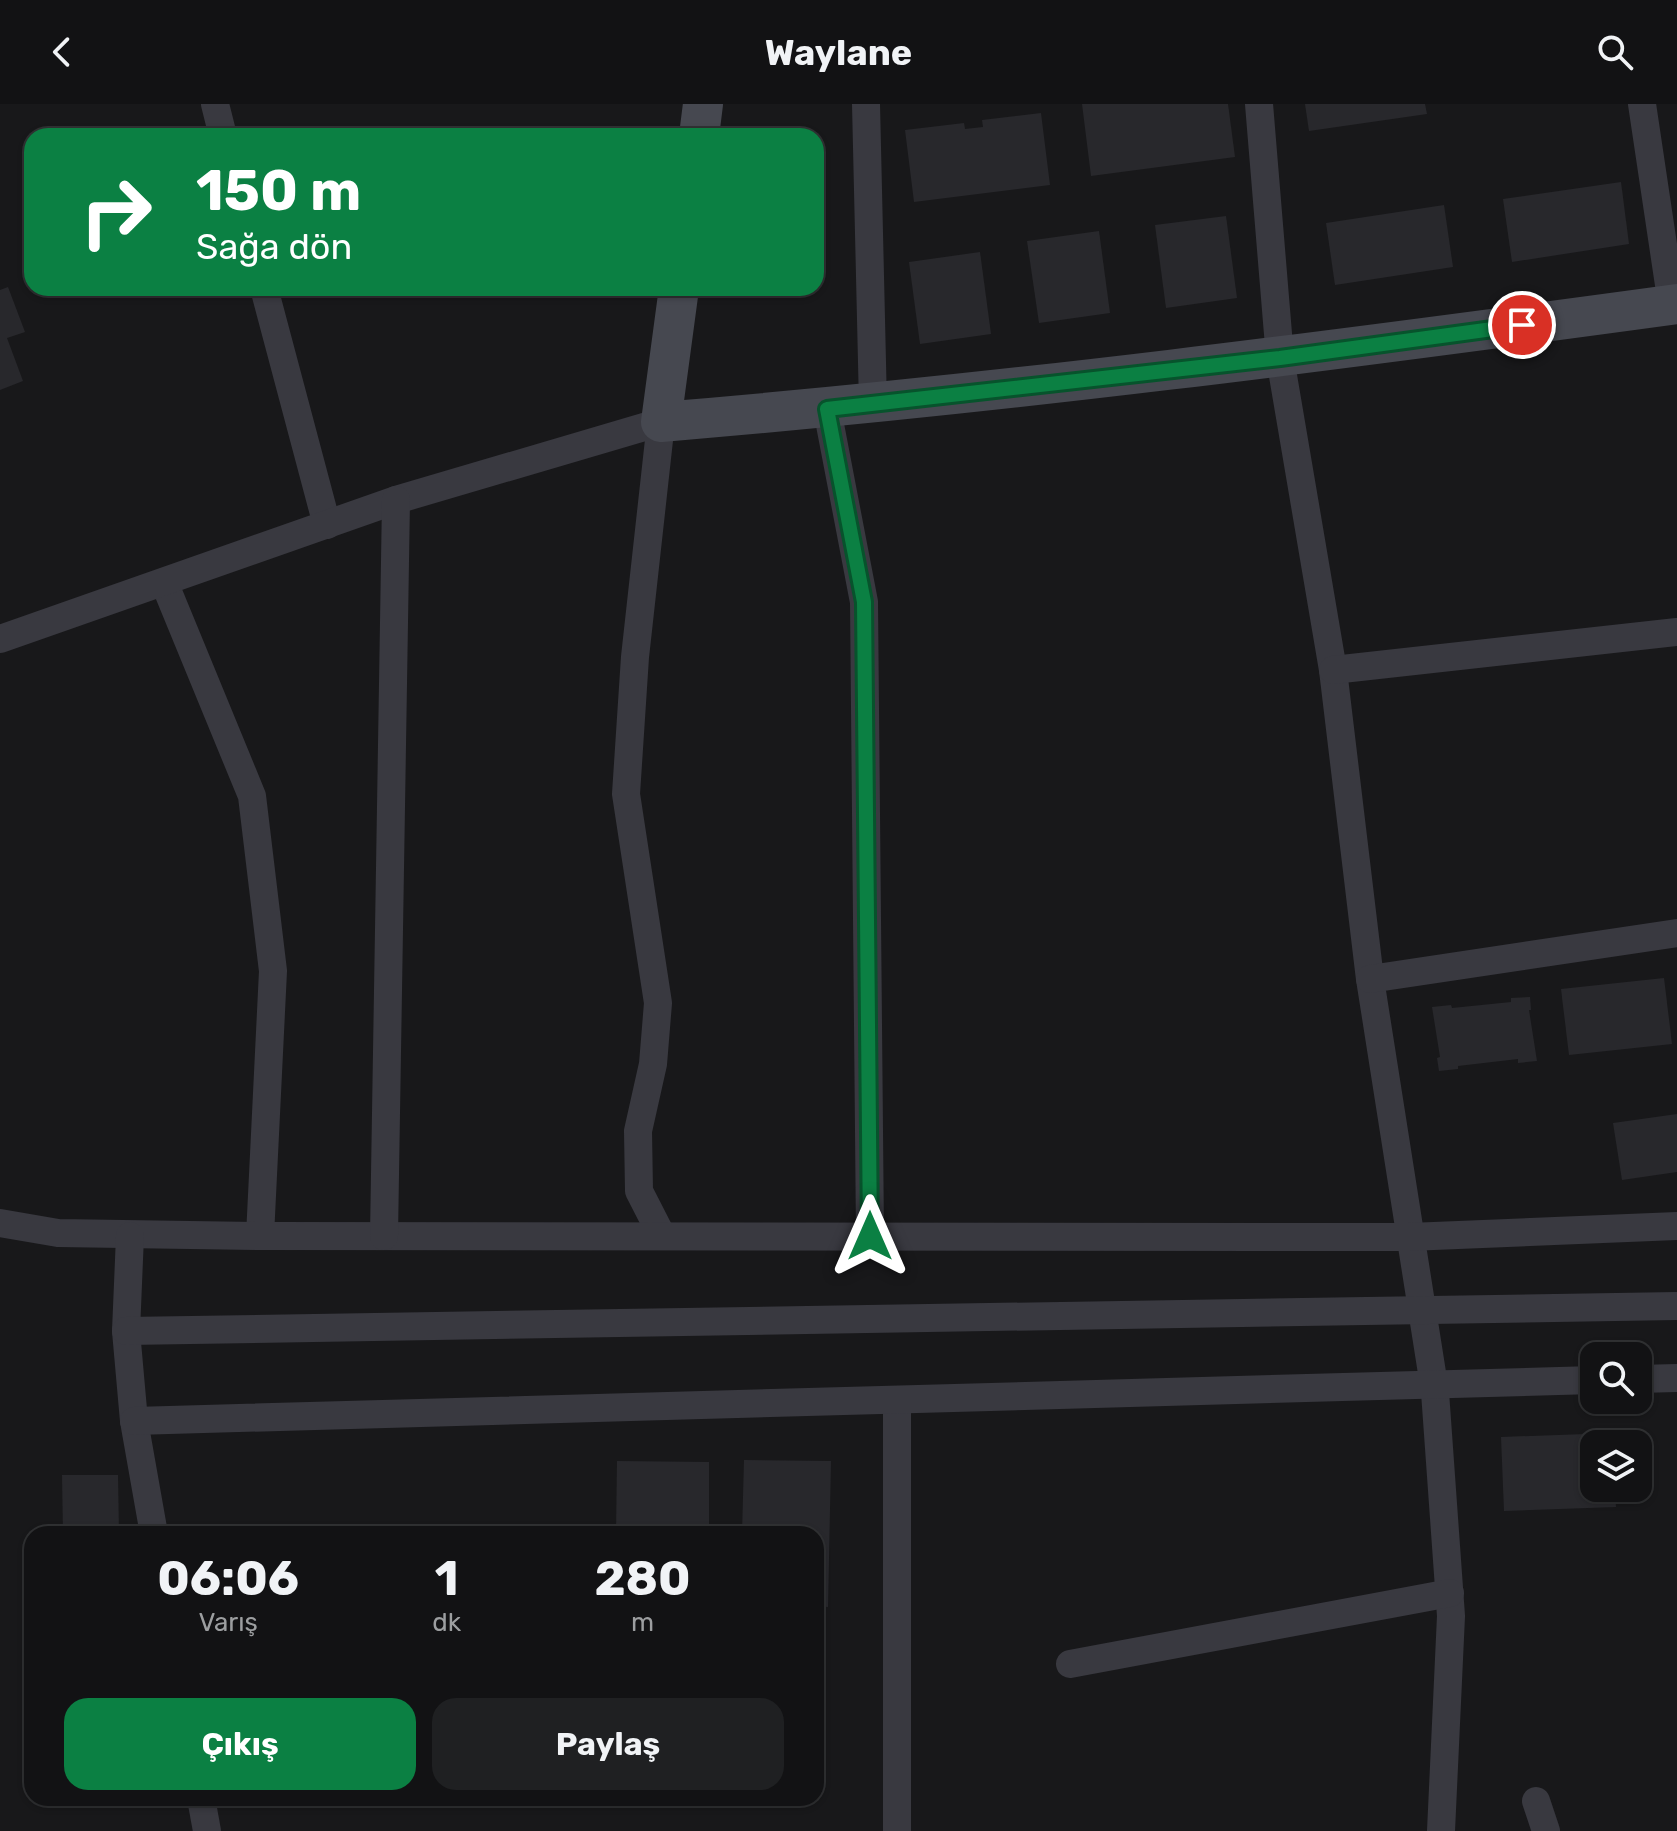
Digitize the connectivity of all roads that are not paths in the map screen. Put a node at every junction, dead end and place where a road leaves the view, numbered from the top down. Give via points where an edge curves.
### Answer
1 (215, 104) edge
2 (703, 104) edge
3 (866, 104) edge
4 (1259, 104) edge
5 (1642, 104) edge
6 (221, 128) edge
7 (700, 128) edge
8 (266, 296) edge
9 (678, 296) edge
10 (1675, 304) edge
11 (1280, 358) junction
12 (873, 405) junction
13 (827, 409) junction
14 (661, 422) junction
15 (396, 500) junction
16 (327, 525) junction
17 (164, 582) junction
18 (1677, 632) edge
19 (0, 639) edge
20 (1333, 670) junction
21 (1677, 933) edge
22 (1370, 979) junction
23 (0, 1223) edge
24 (1677, 1226) edge
25 (130, 1236) junction
26 (260, 1236) junction
27 (384, 1236) junction
28 (662, 1236) junction
29 (870, 1236) junction
30 (1409, 1237) junction
31 (1677, 1306) edge
32 (1421, 1309) junction
33 (126, 1331) junction
34 (1677, 1378) edge
35 (1652, 1379) edge
36 (1580, 1380) edge
37 (1434, 1384) junction
38 (897, 1400) junction
39 (134, 1421) junction
40 (153, 1526) edge
41 (1450, 1593) junction
42 (1070, 1664) dead end
43 (1536, 1801) dead end
44 (202, 1806) edge
45 (207, 1831) edge
46 (897, 1831) edge
47 (1441, 1831) edge
48 (1546, 1831) edge

1 - 6 street
2 - 7 street
3 - 12 street
4 - 11 street
5 - 10 street
8 - 16 street
9 - 14 street
10 - 11 street
11 - 12 street
11 - 20 street
12 - 13 street
13 - 14 street
13 - 29 street via 864,602
14 - 15 street
14 - 28 street via 626,794 658,1003 653,1064 638,1131 639,1191
15 - 16 street
15 - 27 street
16 - 17 street
17 - 19 street
17 - 26 street via 252,796 273,971
18 - 20 street
20 - 22 street
21 - 22 street
22 - 30 street
23 - 25 street via 58,1233
24 - 30 street
25 - 26 street
25 - 33 street
26 - 27 street
27 - 28 street
28 - 29 street
29 - 30 street
30 - 32 street
31 - 32 street
32 - 33 street
32 - 37 street
33 - 39 street
34 - 35 street
36 - 37 street
37 - 38 street
37 - 41 street
38 - 39 street
38 - 46 street
39 - 40 street
41 - 42 street
41 - 47 street
43 - 48 street
44 - 45 street

